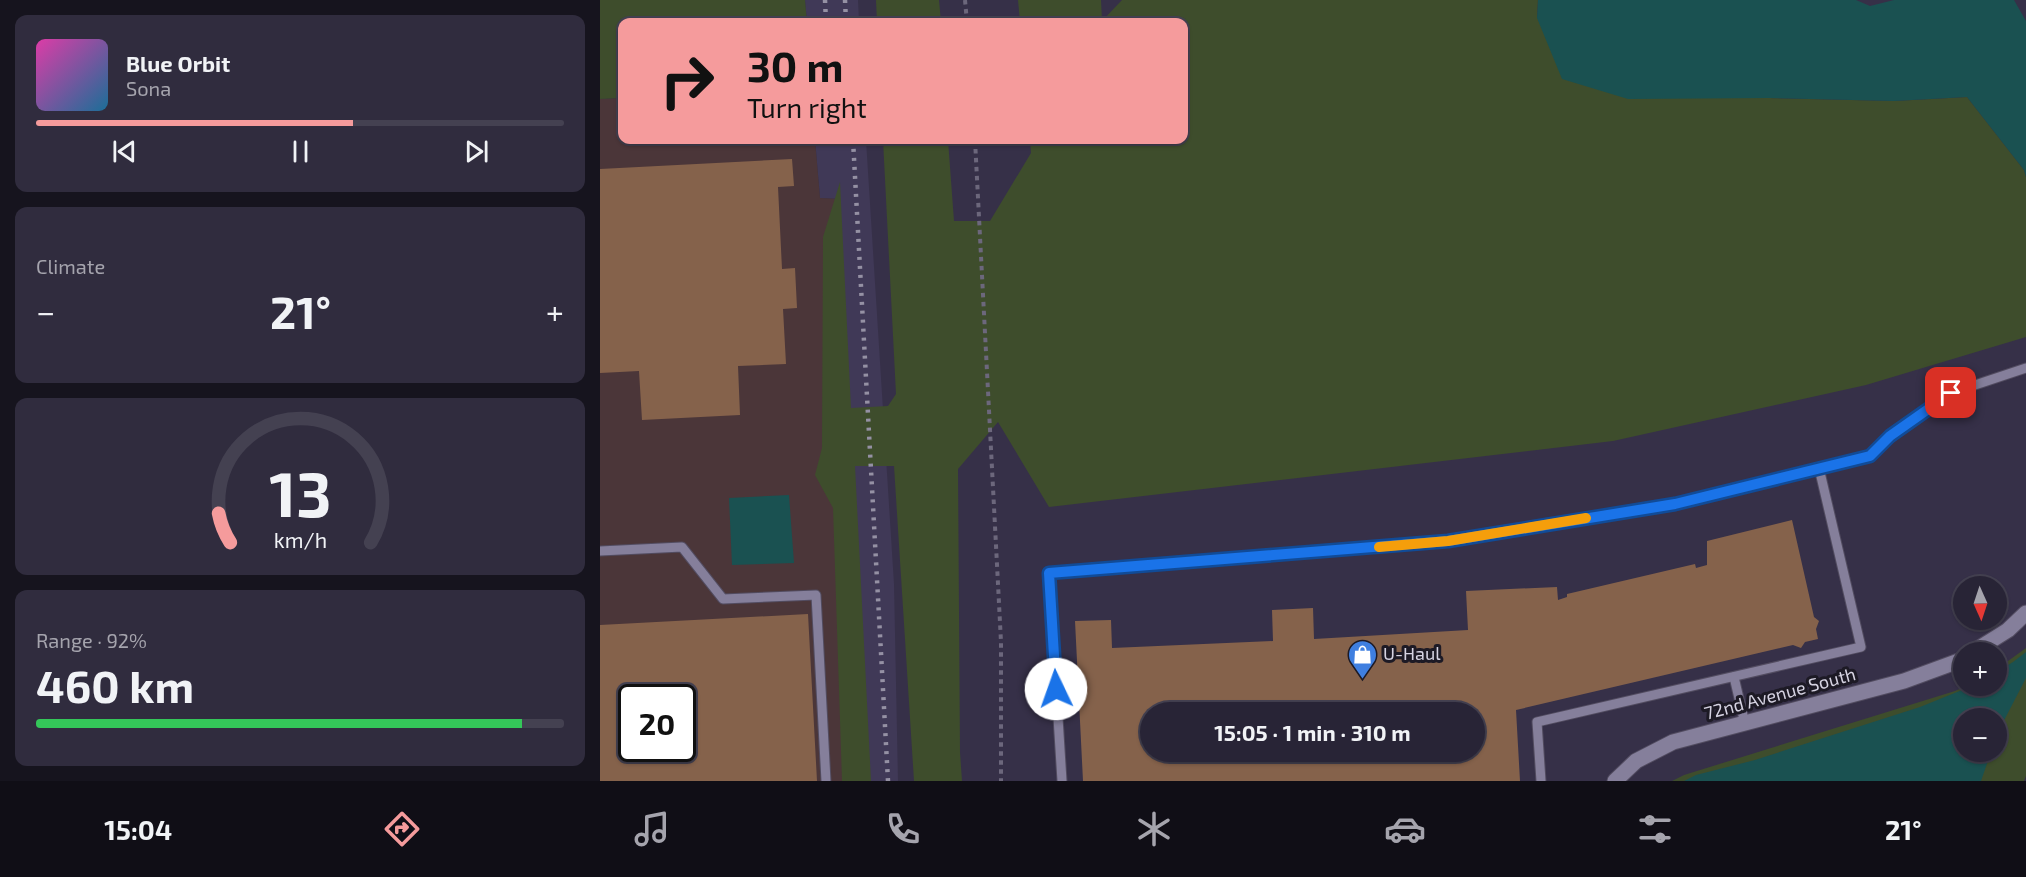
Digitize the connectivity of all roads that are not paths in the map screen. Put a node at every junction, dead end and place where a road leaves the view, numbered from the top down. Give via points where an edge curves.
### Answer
1 (2026, 368) edge
2 (1819, 468) junction
3 (600, 551) edge
4 (2026, 613) edge
5 (1989, 642) edge
6 (1953, 662) edge
7 (1734, 678) junction
8 (1745, 724) junction
9 (826, 781) edge
10 (1062, 781) edge
11 (1541, 781) edge
12 (1615, 781) edge

1 - 2 lane via 1951,393 1890,436 1870,456
2 - 7 lane via 1861,647
2 - 10 lane via 1675,504 1448,541 1049,573
3 - 9 lane via 682,548 723,599 816,595
4 - 5 street
6 - 8 street, 72nd Avenue South via 1904,681
7 - 8 lane
7 - 11 lane via 1537,722
8 - 12 street, 72nd Avenue South via 1673,742 1636,761

